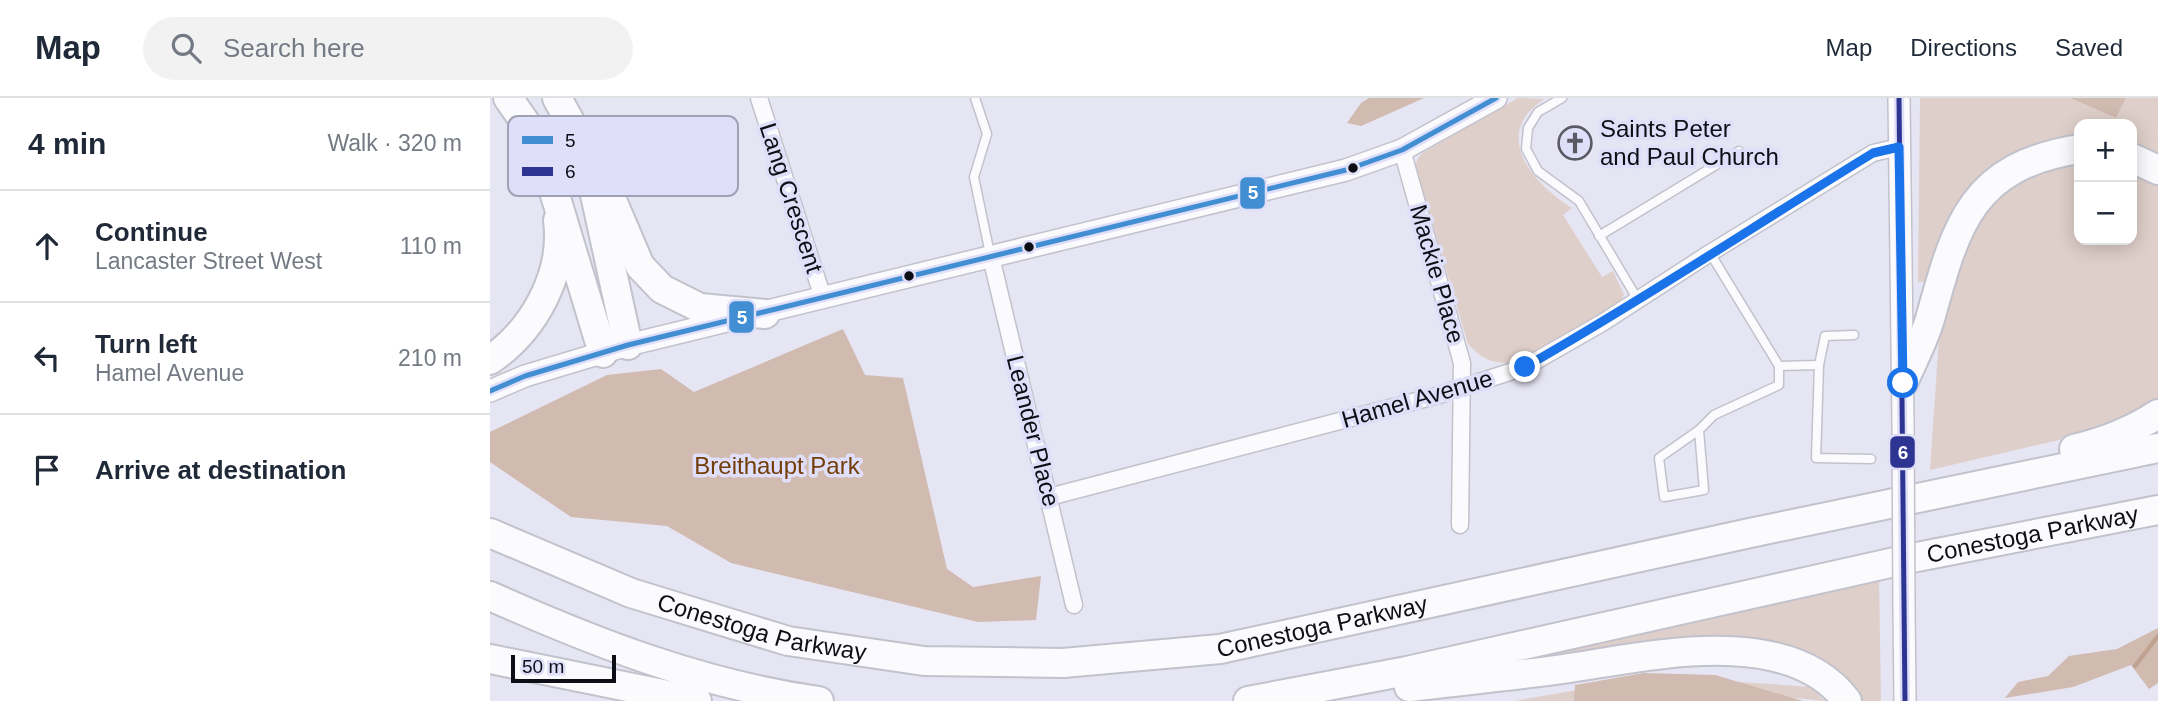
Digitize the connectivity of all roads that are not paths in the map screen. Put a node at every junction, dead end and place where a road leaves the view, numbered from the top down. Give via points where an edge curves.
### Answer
1 (508, 98) edge
2 (557, 98) edge
3 (759, 98) edge
4 (975, 98) edge
5 (1496, 98) edge
6 (1562, 98) edge
7 (1899, 98) edge
8 (521, 116) edge
9 (567, 116) edge
10 (1899, 147) junction
11 (1402, 150) junction
12 (2074, 150) edge
13 (1739, 151) dead end
14 (2137, 160) edge
15 (2158, 170) edge
16 (556, 196) edge
17 (559, 196) edge
18 (592, 196) edge
19 (607, 196) edge
20 (1599, 236) junction
21 (1710, 253) junction
22 (991, 257) junction
23 (823, 298) junction
24 (1638, 300) junction
25 (765, 314) junction
26 (1854, 335) dead end
27 (616, 349) junction
28 (490, 360) edge
29 (1819, 365) junction
30 (1779, 366) junction
31 (1903, 383) junction
32 (1463, 387) junction
33 (490, 391) edge
34 (2158, 414) edge
35 (1699, 430) junction
36 (2158, 448) edge
37 (1871, 459) dead end
38 (1049, 496) junction
39 (2158, 510) edge
40 (1460, 525) dead end
41 (490, 533) edge
42 (1750, 533) junction
43 (490, 596) edge
44 (1074, 605) dead end
45 (490, 659) edge
46 (1252, 700) edge
47 (697, 701) edge
48 (819, 701) edge
49 (1847, 701) edge
50 (1905, 701) edge

1 - 8 highway
2 - 9 highway
3 - 23 street, Lang Crescent
4 - 22 lane via 987,134 974,177
5 - 11 main road
6 - 20 lane via 1538,112 1528,128 1526,149 1538,171 1579,201
7 - 10 main road
10 - 21 street, Hamel Avenue via 1873,153
10 - 31 main road
11 - 22 main road via 1346,170
11 - 32 street, Mackie Place via 1462,363
12 - 31 highway via 2022,164 1992,186 1958,227 1929,321
13 - 20 lane
14 - 15 highway
16 - 28 highway via 560,234 556,261 538,313 508,348
17 - 27 highway
18 - 27 highway
19 - 25 highway via 640,266 662,289 700,308
20 - 24 lane
21 - 24 street, Hamel Avenue
21 - 30 lane
22 - 23 main road
22 - 38 street, Leander Place
23 - 25 main road
24 - 32 street, Hamel Avenue via 1525,367
25 - 27 main road
26 - 29 lane via 1825,336
27 - 33 main road
29 - 30 lane
29 - 37 lane via 1816,458
30 - 35 lane via 1779,385 1714,415
31 - 50 main road, bridge
32 - 38 street, Hamel Avenue
32 - 40 street, Mackie Place
34 - 42 highway via 2100,442 1827,509
35 - 35 lane via 1659,458 1664,497 1704,491
36 - 42 highway, Conestoga Parkway
38 - 44 street, Leander Place
39 - 46 highway, Conestoga Parkway
41 - 42 highway, Conestoga Parkway via 631,593 788,641 924,661 1063,663 1220,649
43 - 48 highway via 578,635 675,670
45 - 47 highway
46 - 49 highway via 1320,698 1669,653 1739,650 1792,663 1834,684

